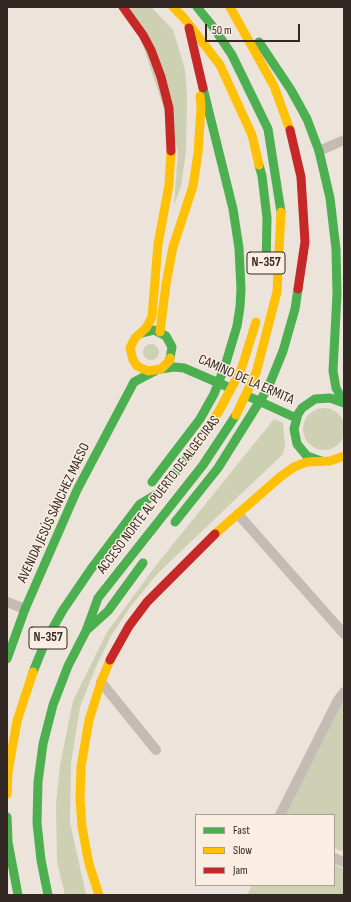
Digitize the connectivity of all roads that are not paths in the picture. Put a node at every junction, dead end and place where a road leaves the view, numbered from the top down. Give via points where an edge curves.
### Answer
1 (123, 7) edge
2 (173, 7) edge
3 (184, 7) edge
4 (197, 7) edge
5 (230, 7) edge
6 (239, 22) junction
7 (198, 66) junction
8 (344, 140) edge
9 (319, 151) junction
10 (265, 277) dead end
11 (259, 312) dead end
12 (141, 332) junction
13 (160, 332) junction
14 (172, 347) junction
15 (133, 360) junction
16 (158, 370) junction
17 (188, 370) junction
18 (134, 382) junction
19 (344, 403) edge
20 (296, 418) junction
21 (344, 456) edge
22 (322, 461) junction
23 (140, 504) junction
24 (238, 514) junction
25 (170, 529) dead end
26 (147, 557) dead end
27 (7, 602) edge
28 (25, 609) junction
29 (86, 631) junction
30 (344, 634) edge
31 (7, 659) edge
32 (101, 682) junction
33 (344, 692) edge
34 (156, 750) dead end
35 (7, 794) edge
36 (281, 814) edge
37 (7, 817) edge
38 (18, 895) edge
39 (48, 895) edge
40 (99, 895) edge

1 - 12 main road via 151,50 169,108 169,185 158,244 152,317
2 - 10 main road, N-357 via 189,23 220,65 252,135 262,176 267,218
3 - 7 main road
4 - 29 main road, ACCESO NORTE AL PUERTO DE ALGECIRAS / N-357 via 232,55 268,129 282,216 277,292 256,374 233,421 203,465 98,598
5 - 6 main road
6 - 9 main road via 250,29 291,90 307,119
6 - 25 main road via 274,86 290,130 301,177 305,242 303,262 295,310 283,351 268,388 218,468
7 - 13 main road via 201,107 198,153 193,186 173,247
7 - 23 main road via 233,209 239,248 240,307 237,326 214,394 200,419 148,487
8 - 9 street
9 - 19 main road via 334,225 337,294 333,371 336,388
11 - 23 main road, ACCESO NORTE AL PUERTO DE ALGECIRAS / N-357 via 241,370 219,412 190,455 160,492
12 - 13 main road
12 - 15 main road via 130,348
13 - 14 main road via 166,336
14 - 16 main road via 170,360
14 - 17 main road, CAMINO DE LA ERMITA
15 - 16 main road via 142,369
15 - 18 main road
16 - 17 main road, CAMINO DE LA ERMITA via 174,367
16 - 18 main road
17 - 20 main road, CAMINO DE LA ERMITA
18 - 28 main road, AVENIDA JESÚS SÁNCHEZ MAESO via 77,490
19 - 20 main road via 330,398 315,400 302,408
20 - 22 main road via 294,429 298,445 307,456
21 - 22 main road
22 - 24 main road via 307,462 294,468
23 - 35 main road, ACCESO NORTE AL PUERTO DE ALGECIRAS / N-357 via 90,569 46,640 17,721
24 - 30 street
24 - 32 main road via 147,602 129,626
26 - 29 main road via 108,611
27 - 28 street
28 - 31 main road, AVENIDA JESÚS SÁNCHEZ MAESO
29 - 39 main road, ACCESO NORTE AL PUERTO DE ALGECIRAS / N-357 via 68,666 53,705 43,744 38,782 37,823
32 - 34 street
32 - 40 main road via 84,745 80,798 89,864
33 - 36 street
37 - 38 main road via 8,842

